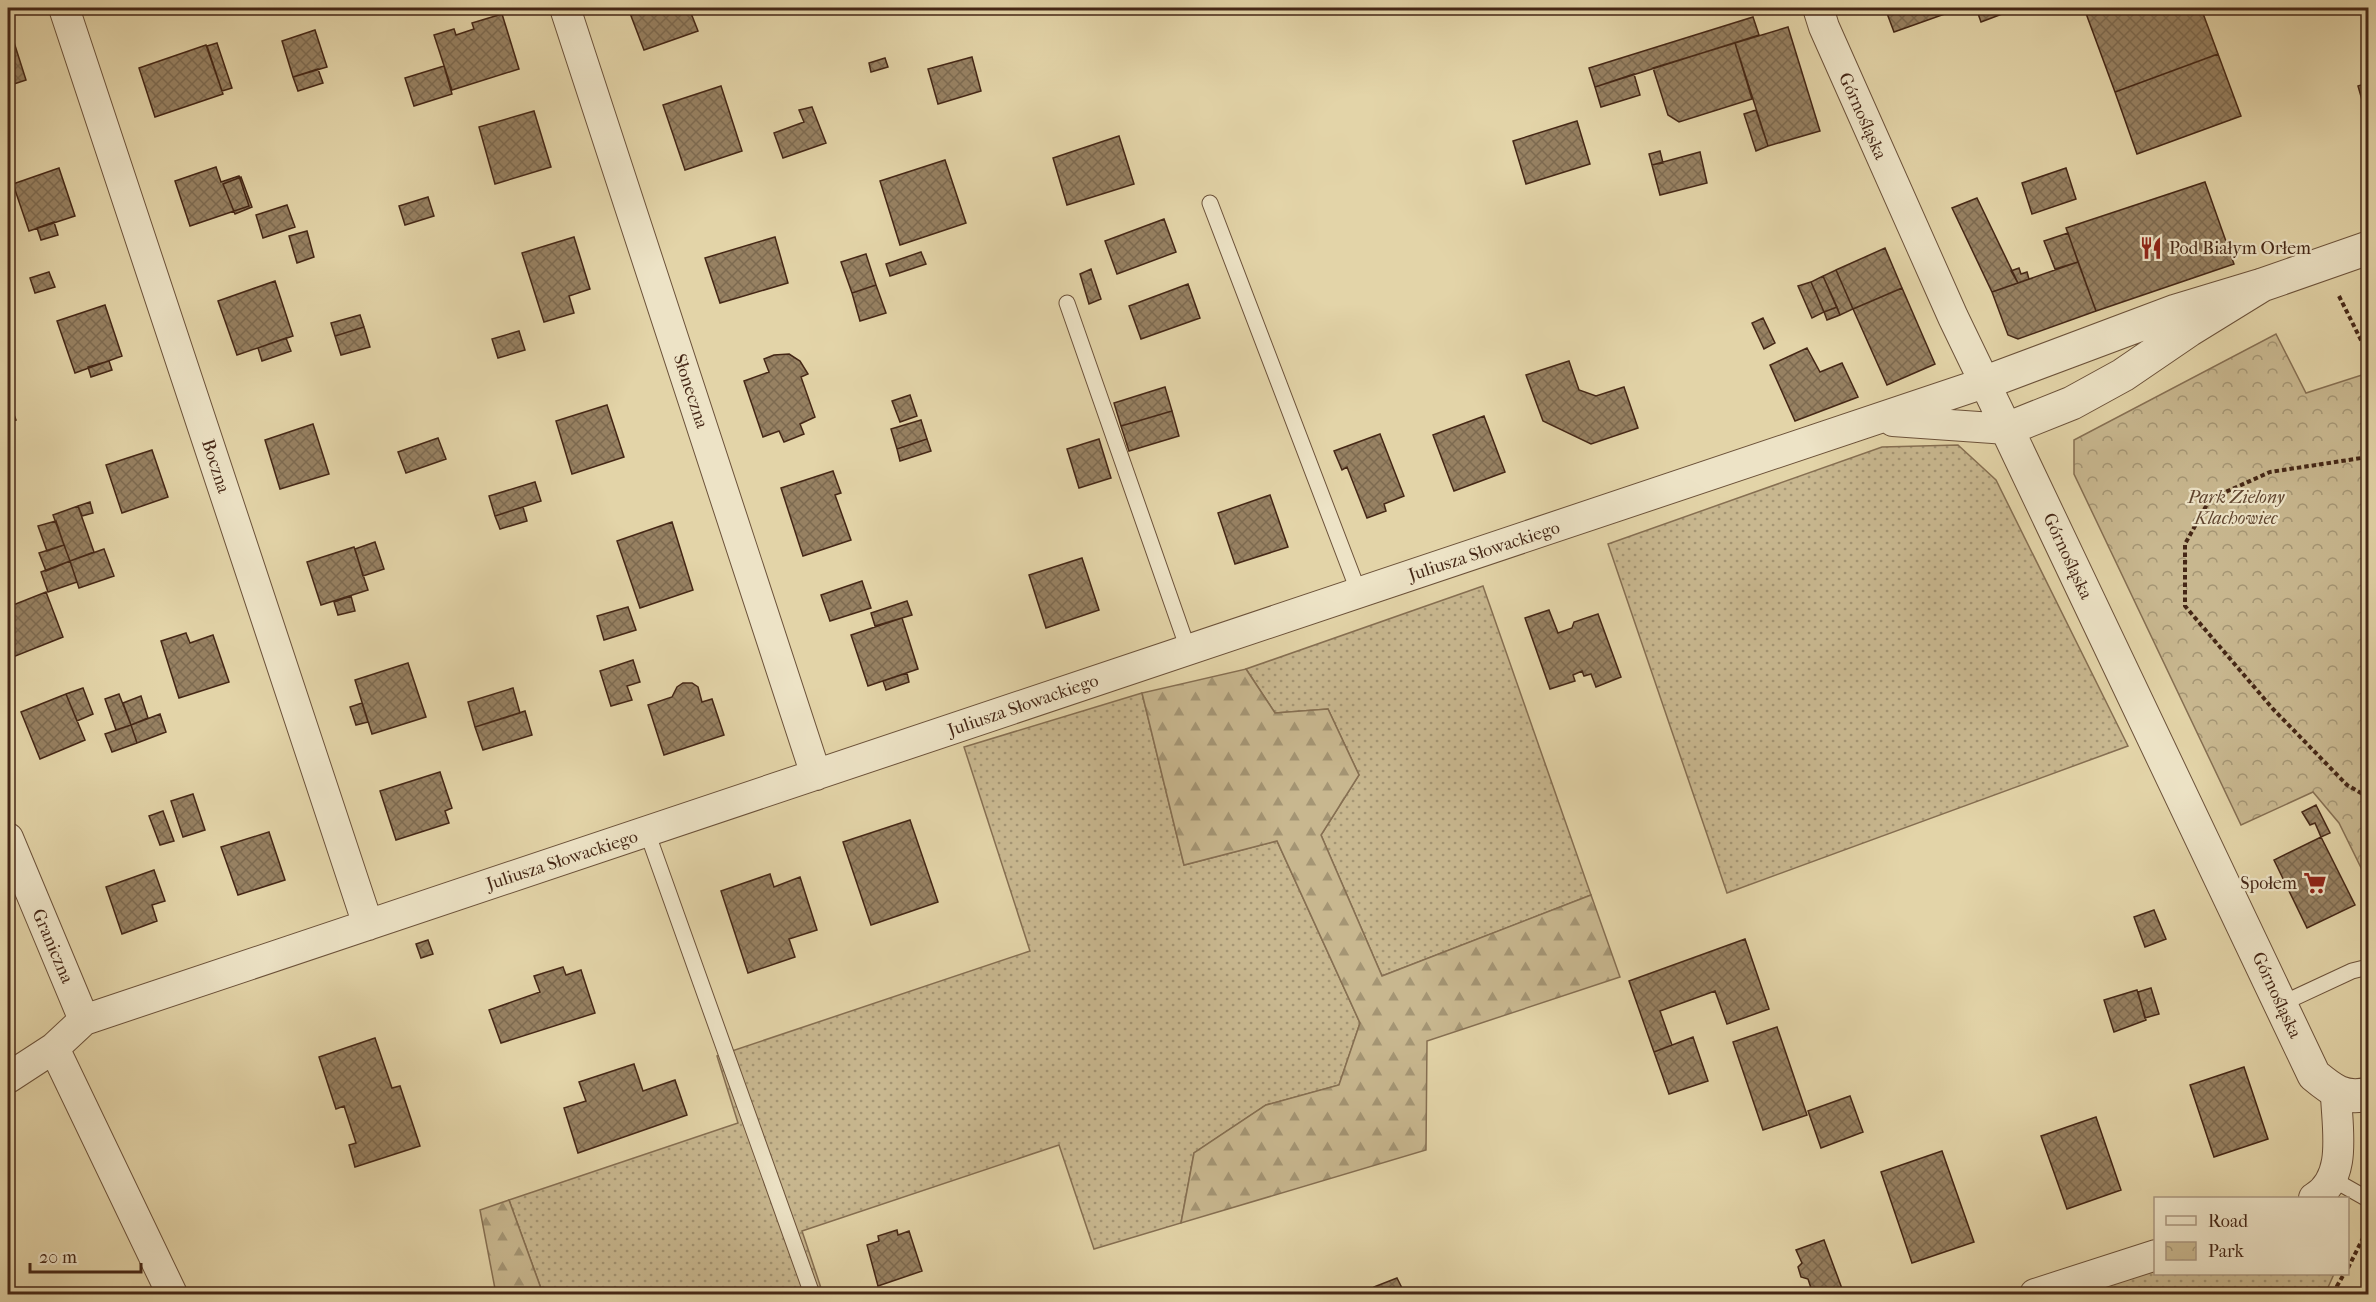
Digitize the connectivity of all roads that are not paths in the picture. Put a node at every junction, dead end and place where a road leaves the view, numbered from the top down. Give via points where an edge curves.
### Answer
1 (64, 8) edge
2 (565, 8) edge
3 (1818, 8) edge
4 (1210, 203) dead end
5 (2368, 248) edge
6 (2262, 285) junction
7 (1067, 303) dead end
8 (1984, 383) junction
9 (1881, 420) junction
10 (2007, 429) junction
11 (1359, 593) junction
12 (1188, 650) junction
13 (816, 775) junction
14 (647, 832) junction
15 (8, 838) edge
16 (368, 925) junction
17 (2368, 967) edge
18 (2281, 1004) junction
19 (68, 1034) junction
20 (8, 1078) edge
21 (2353, 1094) edge
22 (2324, 1189) edge
23 (2368, 1197) edge
24 (2154, 1256) edge
25 (172, 1294) edge
26 (812, 1294) edge
27 (2035, 1294) edge

1 - 16 street, Boczna
2 - 13 street, Słoneczna
3 - 8 street, Górnośląska
4 - 11 lane
5 - 6 street
6 - 8 street via 2176,311
6 - 10 street via 2123,375 2072,403
7 - 12 lane
8 - 9 street, Juliusza Słowackiego
8 - 10 street, Górnośląska
9 - 10 street
9 - 11 street, Juliusza Słowackiego
10 - 18 street, Górnośląska
11 - 12 street, Juliusza Słowackiego
12 - 13 street, Juliusza Słowackiego
13 - 14 street, Juliusza Słowackiego
14 - 16 street, Juliusza Słowackiego
14 - 26 lane
15 - 19 street, Graniczna
16 - 19 street, Juliusza Słowackiego
17 - 18 lane
18 - 21 street, Górnośląska via 2314,1075
19 - 20 street, Juliusza Słowackiego
19 - 25 street, Graniczna
21 - 22 street via 2338,1158
22 - 23 lane
24 - 27 street

